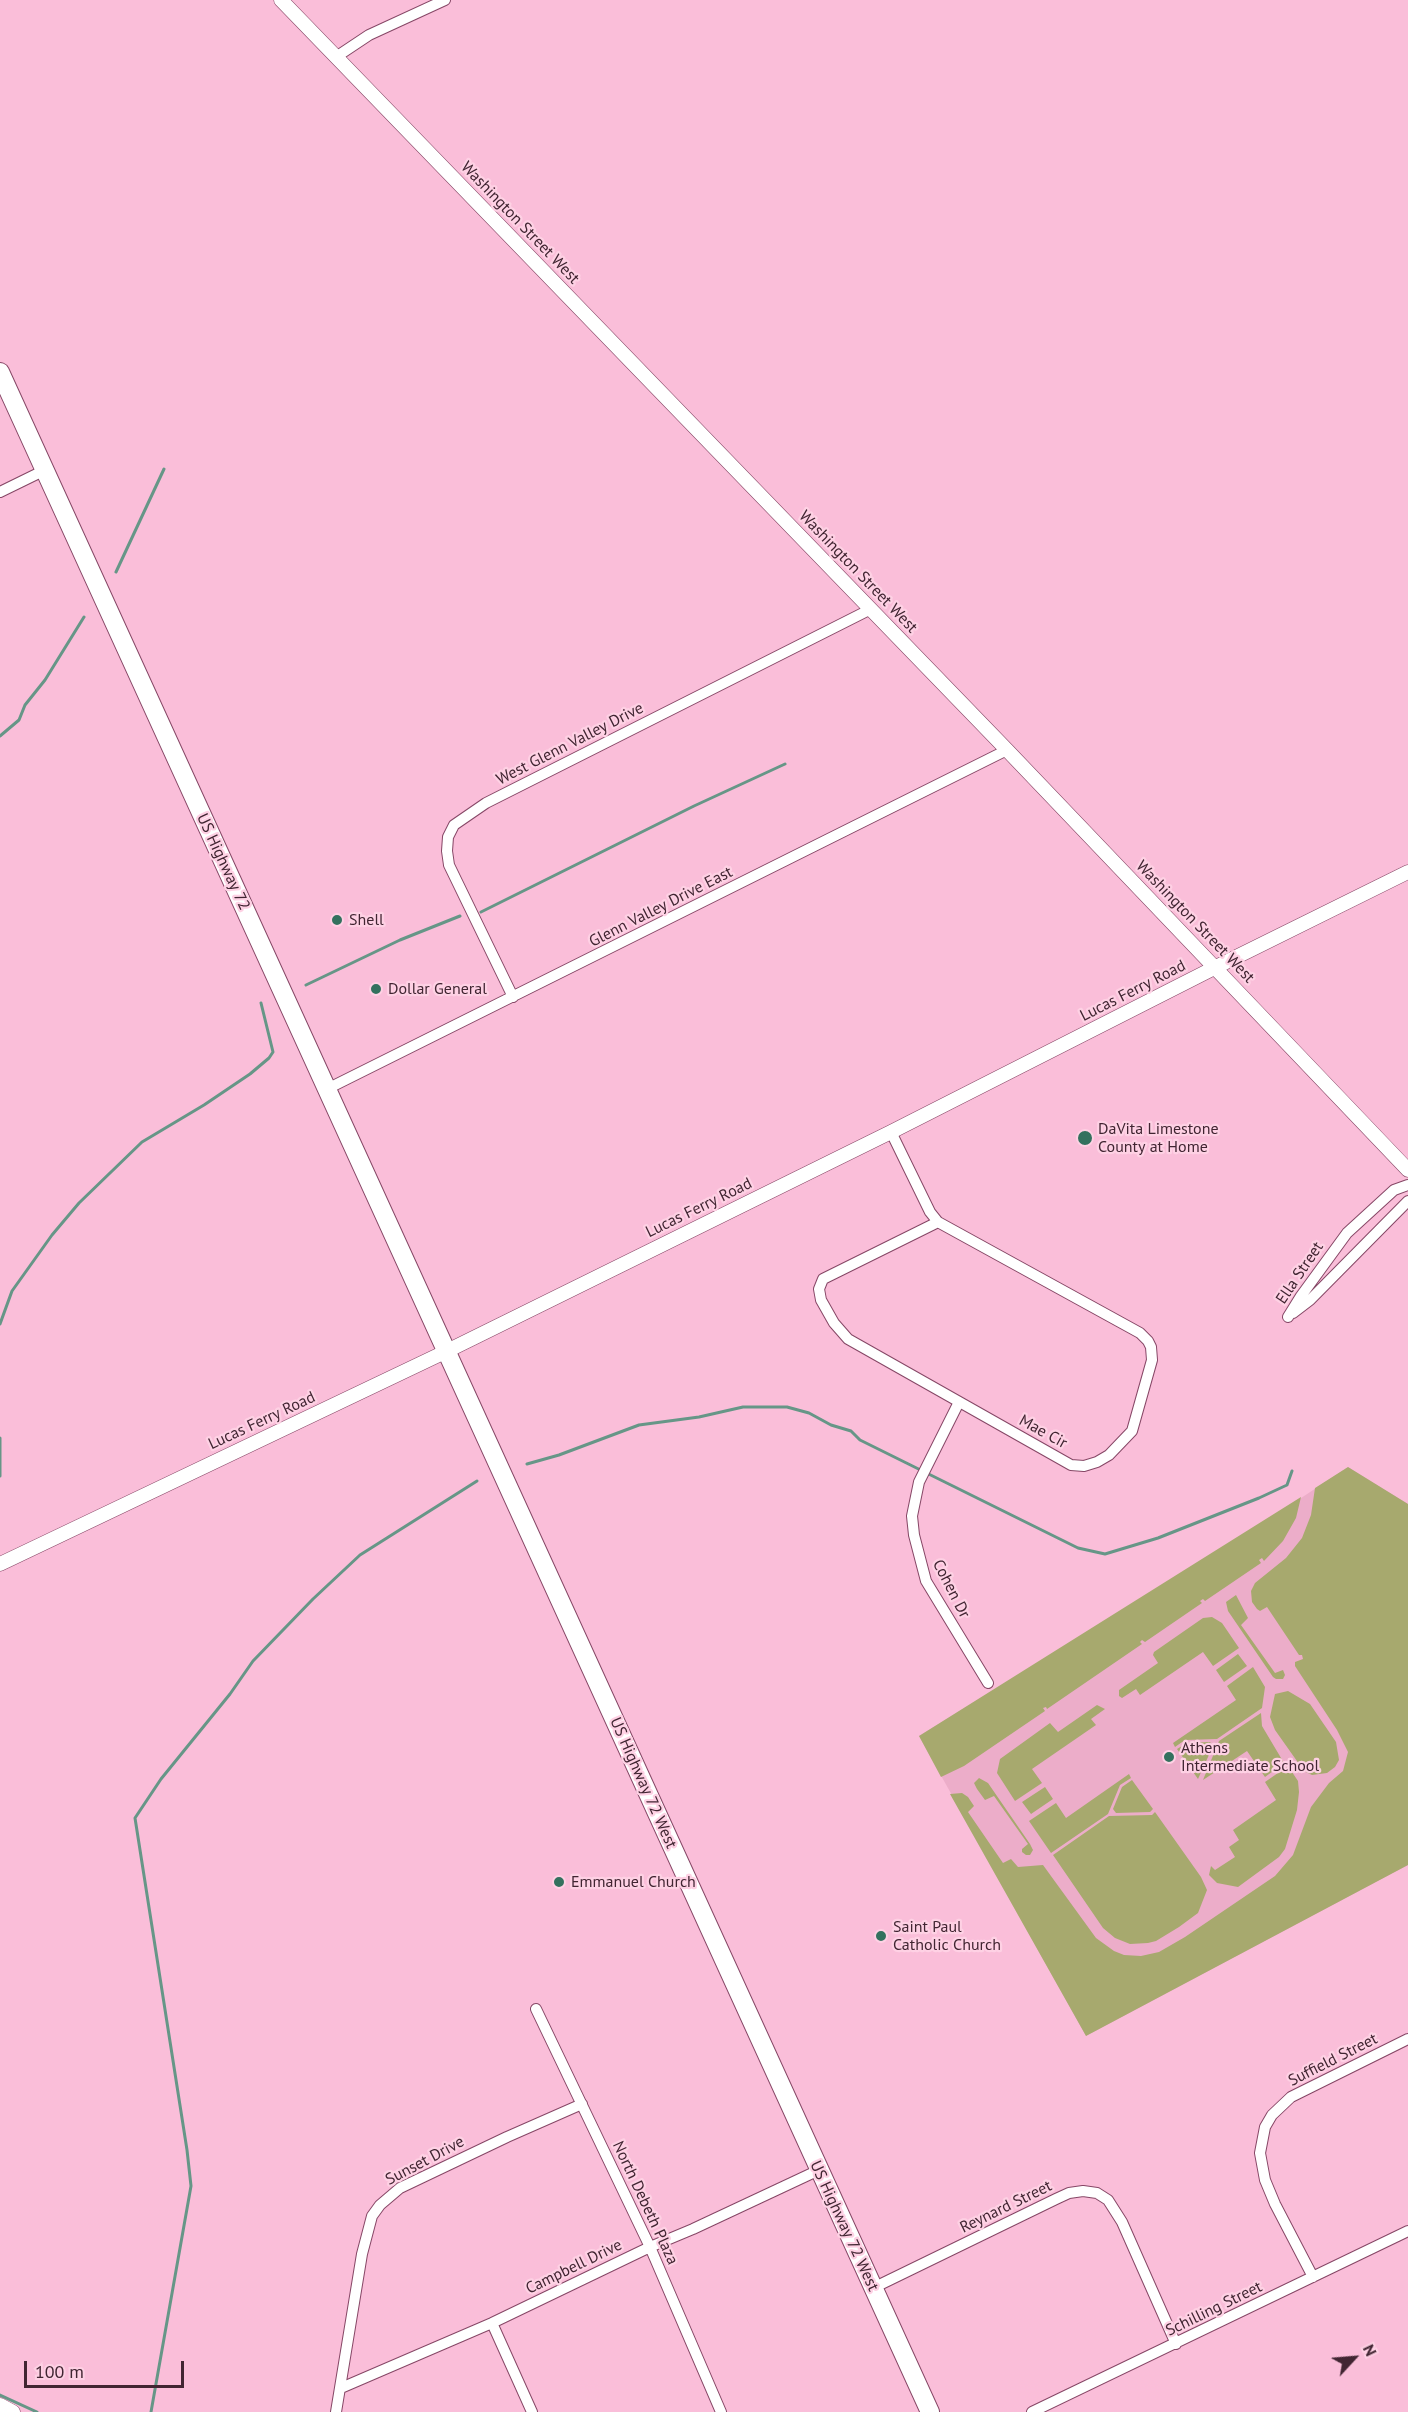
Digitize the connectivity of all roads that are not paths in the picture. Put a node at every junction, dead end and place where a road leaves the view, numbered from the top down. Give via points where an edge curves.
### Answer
1 (281, 0) edge
2 (445, 0) edge
3 (336, 57) junction
4 (0, 372) edge
5 (45, 470) junction
6 (0, 492) edge
7 (871, 609) junction
8 (1007, 750) junction
9 (1408, 872) edge
10 (1216, 967) junction
11 (513, 997) junction
12 (327, 1089) junction
13 (891, 1132) junction
14 (1408, 1170) edge
15 (1408, 1185) edge
16 (1408, 1201) edge
17 (938, 1222) junction
18 (447, 1351) junction
19 (959, 1402) junction
20 (0, 1564) edge
21 (988, 1683) dead end
22 (536, 2009) dead end
23 (1408, 2039) edge
24 (582, 2104) junction
25 (819, 2170) junction
26 (1408, 2231) edge
27 (650, 2247) junction
28 (1313, 2277) junction
29 (873, 2288) junction
30 (492, 2323) junction
31 (1176, 2344) junction
32 (341, 2388) junction
33 (0, 2405) edge
34 (13, 2412) edge
35 (336, 2412) edge
36 (532, 2412) edge
37 (721, 2412) edge
38 (930, 2412) edge
39 (1032, 2412) edge

1 - 3 street, Washington Street West
2 - 3 street via 369,35
3 - 7 street, Washington Street West
4 - 5 highway, US Highway 72
5 - 6 street
5 - 12 highway, US Highway 72
7 - 8 street, Washington Street West
7 - 11 street, West Glenn Valley Drive via 486,803 454,825 448,837 449,865
8 - 10 street, Washington Street West
8 - 11 street, Glenn Valley Drive East
9 - 10 street, Lucas Ferry Road
10 - 13 street, Lucas Ferry Road
10 - 14 street, Washington Street West
11 - 12 street, Glenn Valley Drive East
12 - 18 highway, US Highway 72
13 - 17 street, Mae Cir
13 - 18 street, Lucas Ferry Road
15 - 16 street, Ella Street via 1394,1190 1347,1233 1288,1317 1310,1300
17 - 19 street, Mae Cir via 823,1279 819,1289 834,1323 848,1339
17 - 19 street, Mae Cir via 1140,1333 1151,1347 1152,1360 1132,1431 1109,1455 1084,1466 1071,1465
18 - 20 street, Lucas Ferry Road
18 - 25 highway, US Highway 72 West
19 - 21 street, Cohen Dr via 921,1478 912,1515 926,1581
22 - 24 street, North Debeth Plaza
23 - 28 street, Suffield Street via 1291,2097 1265,2127 1260,2153 1265,2180
24 - 27 street, North Debeth Plaza
24 - 32 street, Sunset Drive via 400,2188 380,2205 372,2216 362,2254
25 - 27 street, Campbell Drive
25 - 29 highway, US Highway 72 West
26 - 28 street, Schilling Street
27 - 30 street, Campbell Drive
27 - 37 street, North Debeth Plaza
28 - 31 street, Schilling Street
29 - 31 street, Reynard Street via 1069,2193 1097,2193 1108,2200 1122,2222
29 - 38 highway, US Highway 72 West
30 - 32 street, Campbell Drive
30 - 36 street
31 - 39 street, Schilling Street
32 - 35 street, Sunset Drive
33 - 34 street

